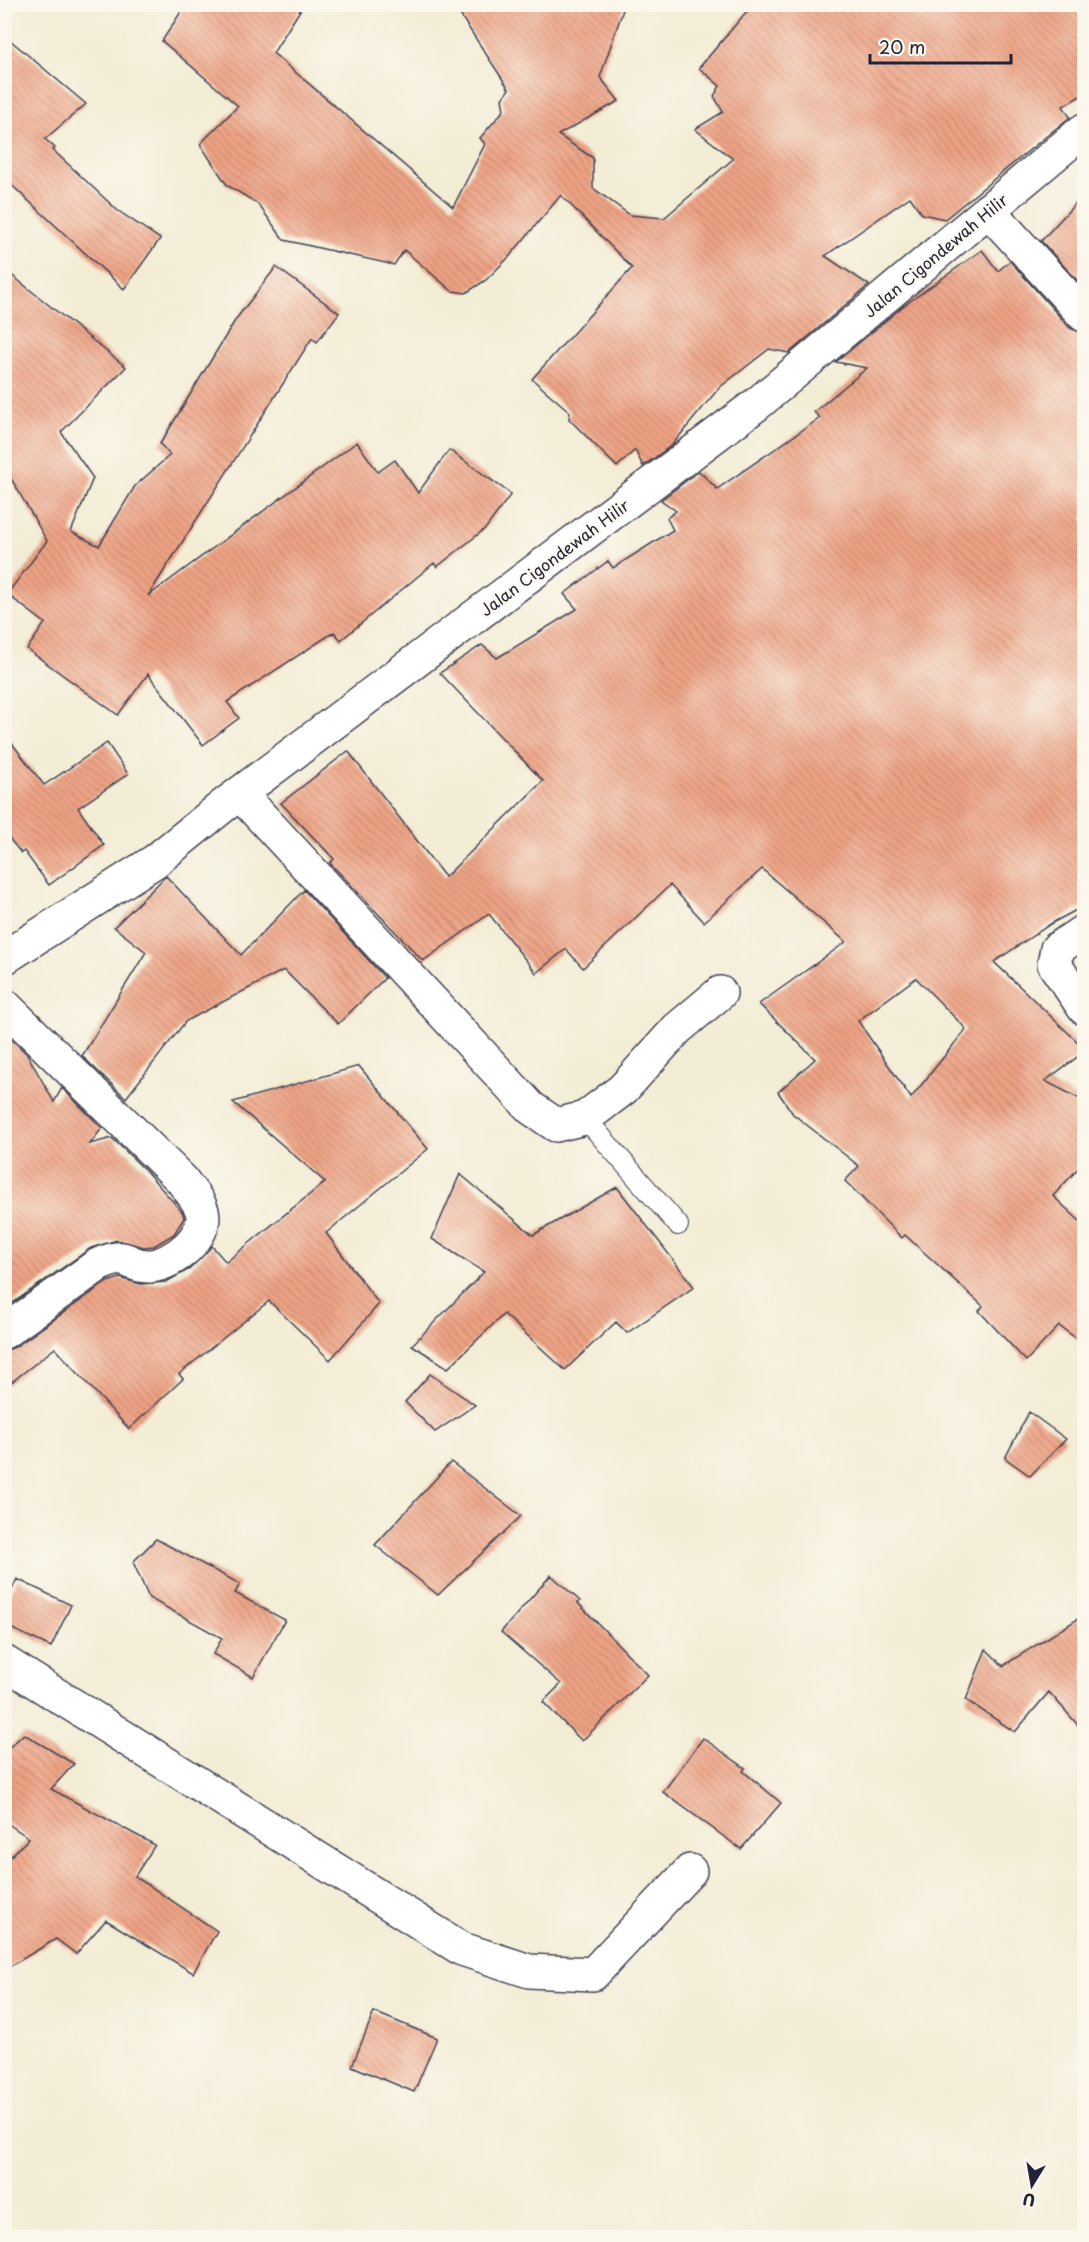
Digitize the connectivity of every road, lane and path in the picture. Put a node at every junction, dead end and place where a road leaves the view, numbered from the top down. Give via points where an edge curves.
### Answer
1 (1084, 130) edge
2 (988, 210) junction
3 (1084, 315) edge
4 (241, 795) junction
5 (1084, 931) edge
6 (4, 958) edge
7 (720, 993) dead end
8 (4, 1005) edge
9 (1084, 1008) edge
10 (585, 1118) junction
11 (678, 1225) dead end
12 (4, 1332) edge
13 (4, 1662) edge
14 (690, 1871) dead end

1 - 2 street, Jalan Cigondewah Hilir
2 - 3 street
2 - 4 street, Jalan Cigondewah Hilir via 756,404
4 - 6 street, Jalan Cigondewah Hilir via 156,861
4 - 10 street via 531,1108 556,1125
5 - 9 street via 1057,950 1054,964
7 - 10 street via 677,1029 622,1089
8 - 12 street via 182,1180 202,1211 202,1226 186,1249 169,1260 151,1266 114,1258 98,1265
10 - 11 lane
13 - 14 street via 462,1949 529,1971 593,1974

